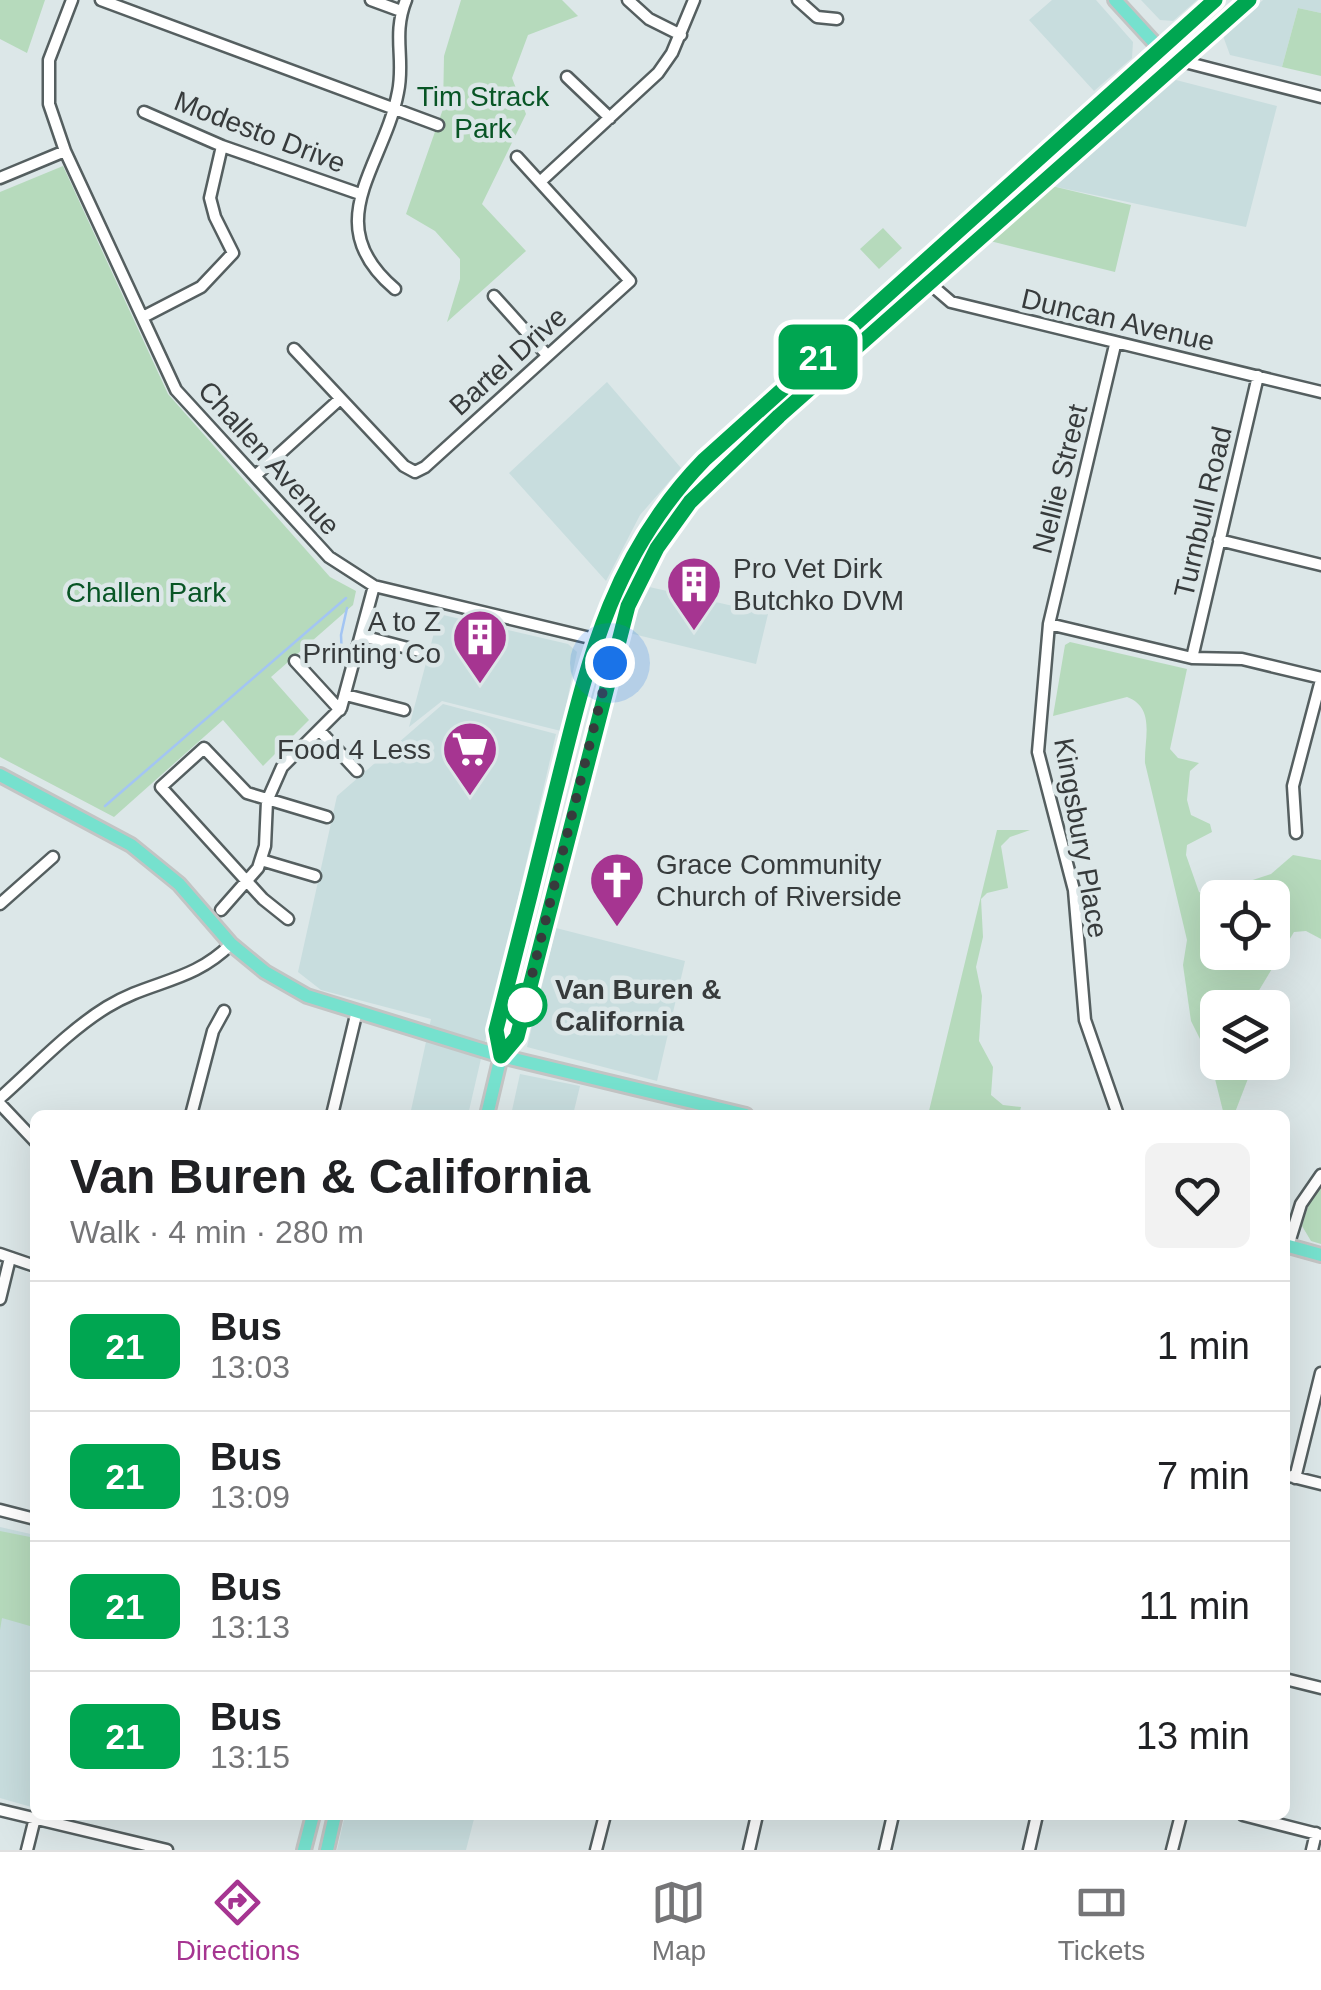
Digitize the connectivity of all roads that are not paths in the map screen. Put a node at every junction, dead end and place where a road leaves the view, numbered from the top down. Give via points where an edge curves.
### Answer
1 (72, 0) edge
2 (101, 0) edge
3 (371, 0) edge
4 (628, 0) edge
5 (694, 0) edge
6 (798, 0) edge
7 (1115, 0) edge
8 (1216, 0) edge
9 (1247, 1) edge
10 (404, 6) edge
11 (838, 19) dead end
12 (680, 34) junction
13 (1160, 49) junction
14 (1180, 61) junction
15 (567, 77) dead end
16 (1321, 97) edge
17 (393, 108) junction
18 (144, 112) dead end
19 (610, 118) junction
20 (438, 126) dead end
21 (222, 146) junction
22 (65, 150) junction
23 (517, 156) dead end
24 (0, 178) edge
25 (541, 182) junction
26 (360, 194) junction
27 (915, 271) junction
28 (928, 284) junction
29 (395, 288) dead end
30 (494, 296) dead end
31 (144, 316) junction
32 (1116, 345) junction
33 (294, 349) dead end
34 (547, 356) junction
35 (1258, 376) junction
36 (1321, 392) edge
37 (340, 399) junction
38 (749, 418) junction
39 (255, 476) junction
40 (712, 478) junction
41 (647, 529) junction
42 (1219, 540) junction
43 (1321, 565) edge
44 (374, 586) junction
45 (632, 595) junction
46 (1049, 624) junction
47 (362, 636) junction
48 (595, 638) junction
49 (615, 644) junction
50 (419, 651) dead end
51 (1192, 658) junction
52 (295, 661) dead end
53 (1321, 679) edge
54 (346, 696) junction
55 (340, 710) junction
56 (404, 710) dead end
57 (319, 730) junction
58 (356, 772) dead end
59 (0, 775) edge
60 (268, 800) junction
61 (326, 817) dead end
62 (1296, 833) dead end
63 (53, 857) dead end
64 (260, 860) junction
65 (315, 876) dead end
66 (248, 883) junction
67 (0, 904) edge
68 (221, 910) dead end
69 (288, 919) dead end
70 (231, 944) junction
71 (224, 1010) dead end
72 (356, 1015) junction
73 (501, 1056) junction
74 (0, 1101) edge
75 (192, 1110) edge
76 (333, 1110) edge
77 (488, 1110) edge
78 (725, 1110) edge
79 (1116, 1110) edge
80 (30, 1135) edge
81 (1321, 1175) edge
82 (1290, 1234) edge
83 (1290, 1246) edge
84 (1321, 1255) edge
85 (5, 1256) edge
86 (30, 1264) edge
87 (0, 1299) edge
88 (1321, 1373) edge
89 (1290, 1477) edge
90 (1321, 1484) edge
91 (0, 1510) edge
92 (30, 1518) edge
93 (1290, 1680) edge
94 (1321, 1688) edge
95 (0, 1810) edge
96 (30, 1817) edge
97 (34, 1820) edge
98 (42, 1820) edge
99 (311, 1820) edge
100 (334, 1820) edge
101 (604, 1820) edge
102 (756, 1820) edge
103 (893, 1820) edge
104 (1036, 1820) edge
105 (1180, 1820) edge
106 (1263, 1820) edge
107 (1318, 1834) edge
108 (26, 1850) edge
109 (167, 1850) edge
110 (304, 1850) edge
111 (328, 1850) edge
112 (596, 1850) edge
113 (749, 1850) edge
114 (885, 1850) edge
115 (1029, 1850) edge
116 (1172, 1850) edge
117 (1312, 1850) edge

1 - 22 street, Challen Avenue via 46,78
2 - 17 street
3 - 10 street
4 - 12 street
5 - 12 street
6 - 11 street via 817,17
7 - 13 main road
8 - 13 main road
9 - 14 main road
10 - 17 street
12 - 19 street via 658,73
13 - 14 main road
13 - 27 main road
14 - 16 street
14 - 28 main road
15 - 19 street
17 - 20 street
17 - 26 street
18 - 21 street, Modesto Drive
19 - 25 street
21 - 26 street, Modesto Drive
21 - 31 street via 210,198 233,252 200,287
22 - 24 street
22 - 31 street, Challen Avenue
23 - 25 street
25 - 34 street, Bartel Drive via 630,281
26 - 29 street via 358,242
27 - 28 street, Duncan Avenue
27 - 38 main road
28 - 32 street, Duncan Avenue via 951,302
28 - 40 main road
30 - 34 street
31 - 39 street, Challen Avenue via 176,390
32 - 35 street, Duncan Avenue
32 - 46 street, Nellie Street
33 - 37 street
34 - 37 street, Bartel Drive via 415,472
35 - 36 street, Duncan Avenue
35 - 42 street, Turnbull Road
37 - 39 street
38 - 40 main road via 752,427
38 - 41 main road
39 - 44 street, Challen Avenue via 329,557
40 - 45 main road via 671,527
41 - 45 main road via 653,535 633,577
41 - 48 main road
42 - 43 street
42 - 51 street, Turnbull Road
44 - 47 street
44 - 48 street, Challen Avenue
45 - 49 main road
46 - 51 street
46 - 79 street, Kingsbury Place via 1038,752 1074,890 1084,1020
47 - 50 street
47 - 54 street
48 - 49 street, Challen Avenue
48 - 73 main road via 496,1030
49 - 73 main road via 517,1037
51 - 53 street via 1242,659
52 - 55 street
53 - 62 street via 1293,786
54 - 55 street
54 - 56 street
55 - 57 street
57 - 58 street
57 - 60 street via 282,767
59 - 70 main road via 130,845 179,884
60 - 61 street
60 - 64 street
60 - 66 street via 246,794 204,748 160,787
63 - 67 street
64 - 65 street
64 - 66 street
66 - 68 street
66 - 69 street
70 - 72 main road via 286,985
70 - 74 street via 187,978 105,1008
71 - 75 street
72 - 73 main road
72 - 76 street
73 - 77 main road
73 - 78 main road
74 - 80 street
81 - 82 street
83 - 84 main road
85 - 86 street
85 - 87 street
88 - 89 street
89 - 90 street
91 - 92 street
93 - 94 street
95 - 96 street
97 - 108 street
98 - 109 street
99 - 110 main road
100 - 111 main road
101 - 112 street
102 - 113 street
103 - 114 street
104 - 115 street
105 - 116 street
106 - 107 street
107 - 117 street

